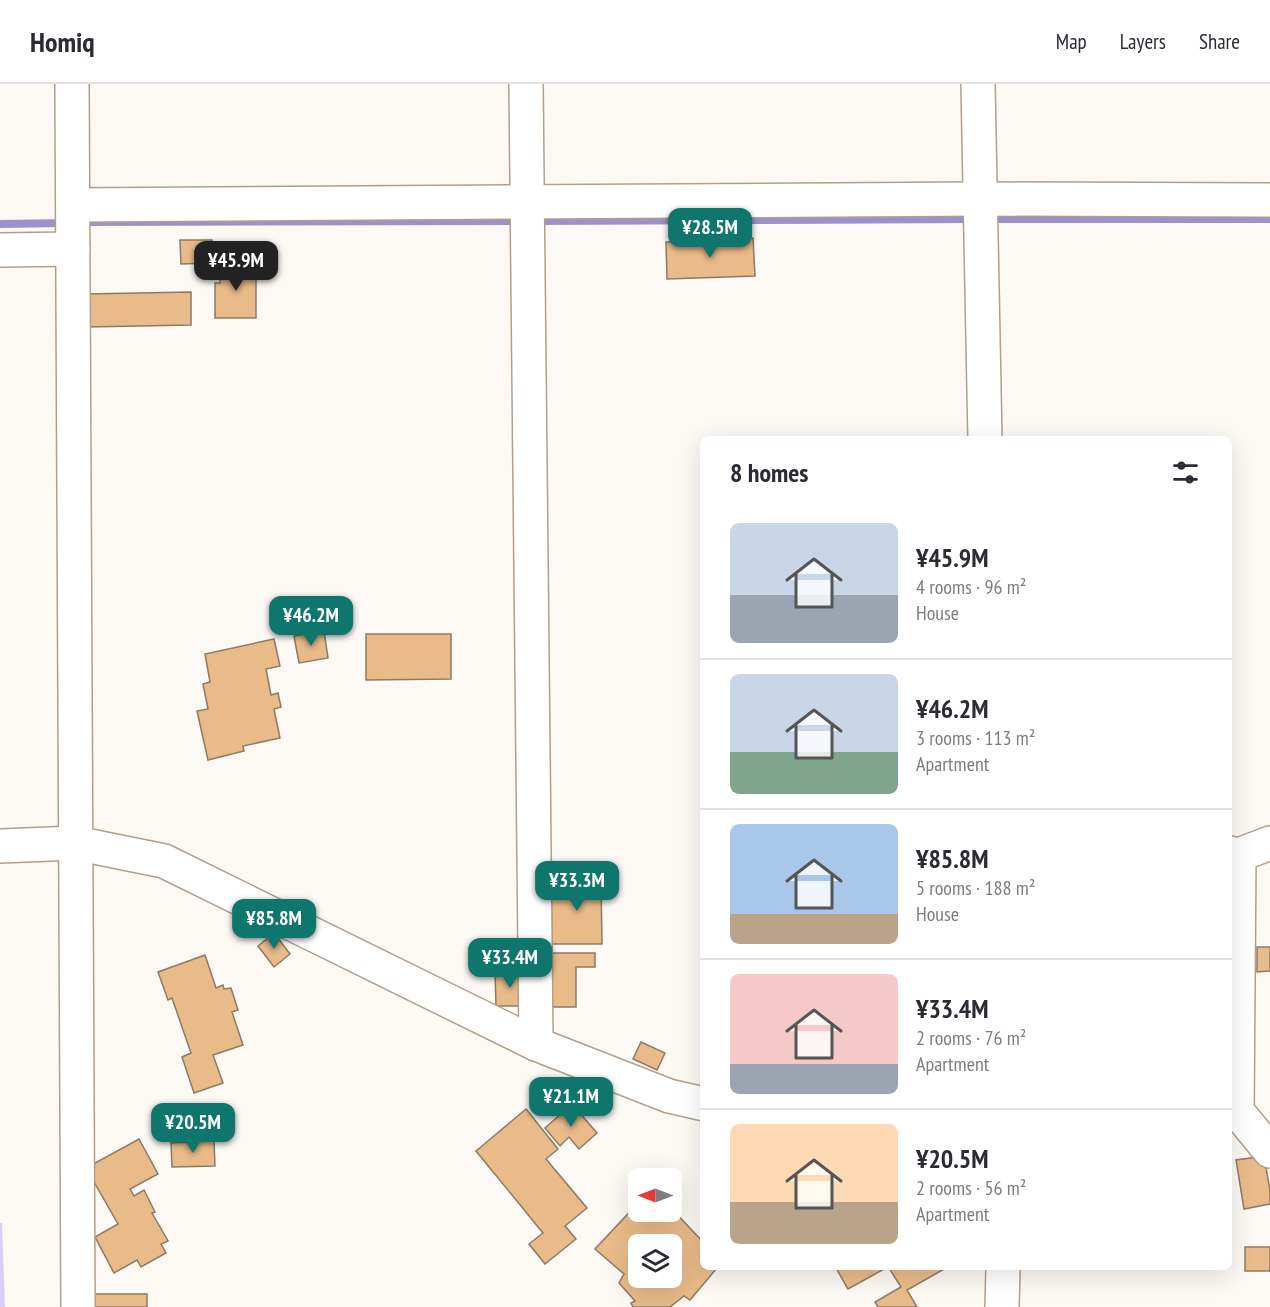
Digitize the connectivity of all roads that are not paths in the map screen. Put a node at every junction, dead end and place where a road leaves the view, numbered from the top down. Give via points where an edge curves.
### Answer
1 (72, 84) edge
2 (526, 84) edge
3 (978, 84) edge
4 (980, 199) junction
5 (1270, 200) edge
6 (528, 202) junction
7 (73, 205) junction
8 (73, 249) junction
9 (0, 250) edge
10 (985, 436) edge
11 (75, 843) junction
12 (1270, 843) edge
13 (0, 846) edge
14 (1234, 854) edge
15 (536, 1044) junction
16 (700, 1103) edge
17 (1270, 1111) edge
18 (1234, 1112) edge
19 (1270, 1151) edge
20 (1003, 1270) edge
21 (78, 1307) edge
22 (1002, 1307) edge

1 - 7 street
2 - 6 street
3 - 4 street
4 - 5 street
4 - 6 street
4 - 10 street
6 - 7 street
6 - 15 street
7 - 8 street
8 - 9 street
8 - 11 street
11 - 13 street
11 - 15 street via 164,861
11 - 21 street
12 - 14 street
14 - 18 street
15 - 16 street via 669,1096
17 - 18 street
18 - 19 street
20 - 22 street

